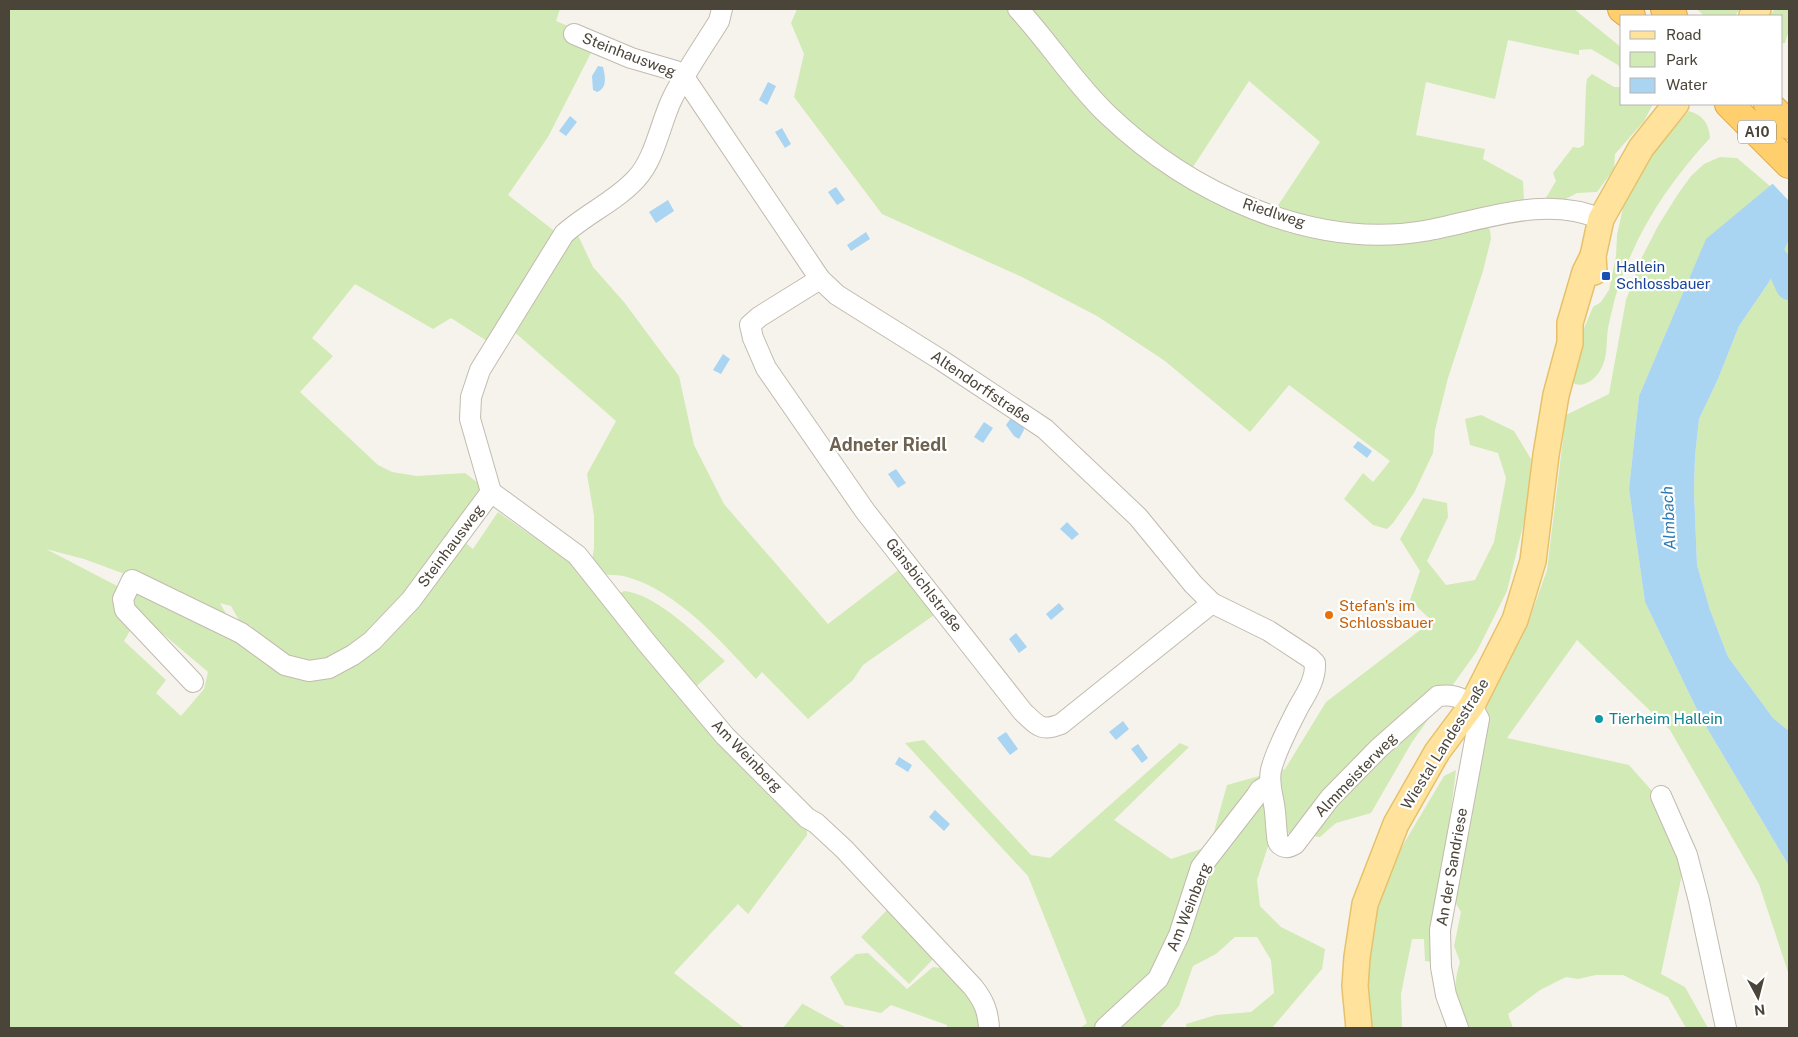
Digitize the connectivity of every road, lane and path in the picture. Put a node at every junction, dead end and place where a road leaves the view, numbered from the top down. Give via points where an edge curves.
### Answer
1 (722, 9) edge
2 (1018, 9) edge
3 (574, 34) dead end
4 (684, 77) junction
5 (1730, 105) edge
6 (1769, 105) edge
7 (1672, 109) edge
8 (1789, 125) edge
9 (1788, 162) edge
10 (1601, 219) junction
11 (820, 279) junction
12 (491, 492) junction
13 (1212, 604) junction
14 (1315, 663) joint
15 (193, 682) dead end
16 (1472, 705) junction
17 (1270, 784) junction
18 (1661, 796) dead end
19 (989, 1028) edge
20 (1106, 1028) edge
21 (1359, 1028) edge
22 (1458, 1028) edge
23 (1726, 1028) edge

1 - 4 street, Steinhausweg via 719,21
2 - 10 street, Riedlweg via 1090,97 1135,139 1205,185 1276,217 1333,231 1363,234 1445,227 1523,210 1573,210
3 - 4 street, Steinhausweg via 631,58 676,71
4 - 11 street, Altendorffstraße
4 - 12 street, Steinhausweg via 638,178 564,234 480,370 471,396 470,419
5 - 9 highway, A10
6 - 8 highway, A10
7 - 10 main road, Wiestal Landesstraße via 1641,148
10 - 16 main road, Wiestal Landesstraße via 1589,299 1583,322 1570,343 1556,395 1533,562 1515,620
11 - 13 street, Altendorffstraße via 837,295 1045,430 1138,517
11 - 13 street, Gänsbichlstraße via 750,325 766,368 865,511 1023,712 1037,725 1050,728 1061,724
12 - 15 street, Steinhausweg via 411,600 354,655 329,668 309,671 284,665 241,632 132,580 123,599 124,610
12 - 19 street, Am Weinberg via 577,555 726,736 807,818 844,850 973,988 984,1002
13 - 14 street, Altendorffstraße via 1269,631
14 - 17 street, Almmeisterweg via 1313,680 1284,737 1271,770
16 - 17 street, Almmeisterweg via 1458,696 1438,696 1379,748 1330,798 1290,847 1279,844 1277,839
16 - 21 main road, Wiestal Landesstraße via 1437,752 1396,824 1365,904 1355,986
16 - 22 street, An der Sandriese via 1479,719 1440,930 1441,967
17 - 20 street, Am Weinberg via 1260,790 1202,867 1179,935 1158,980
18 - 23 street via 1687,855

